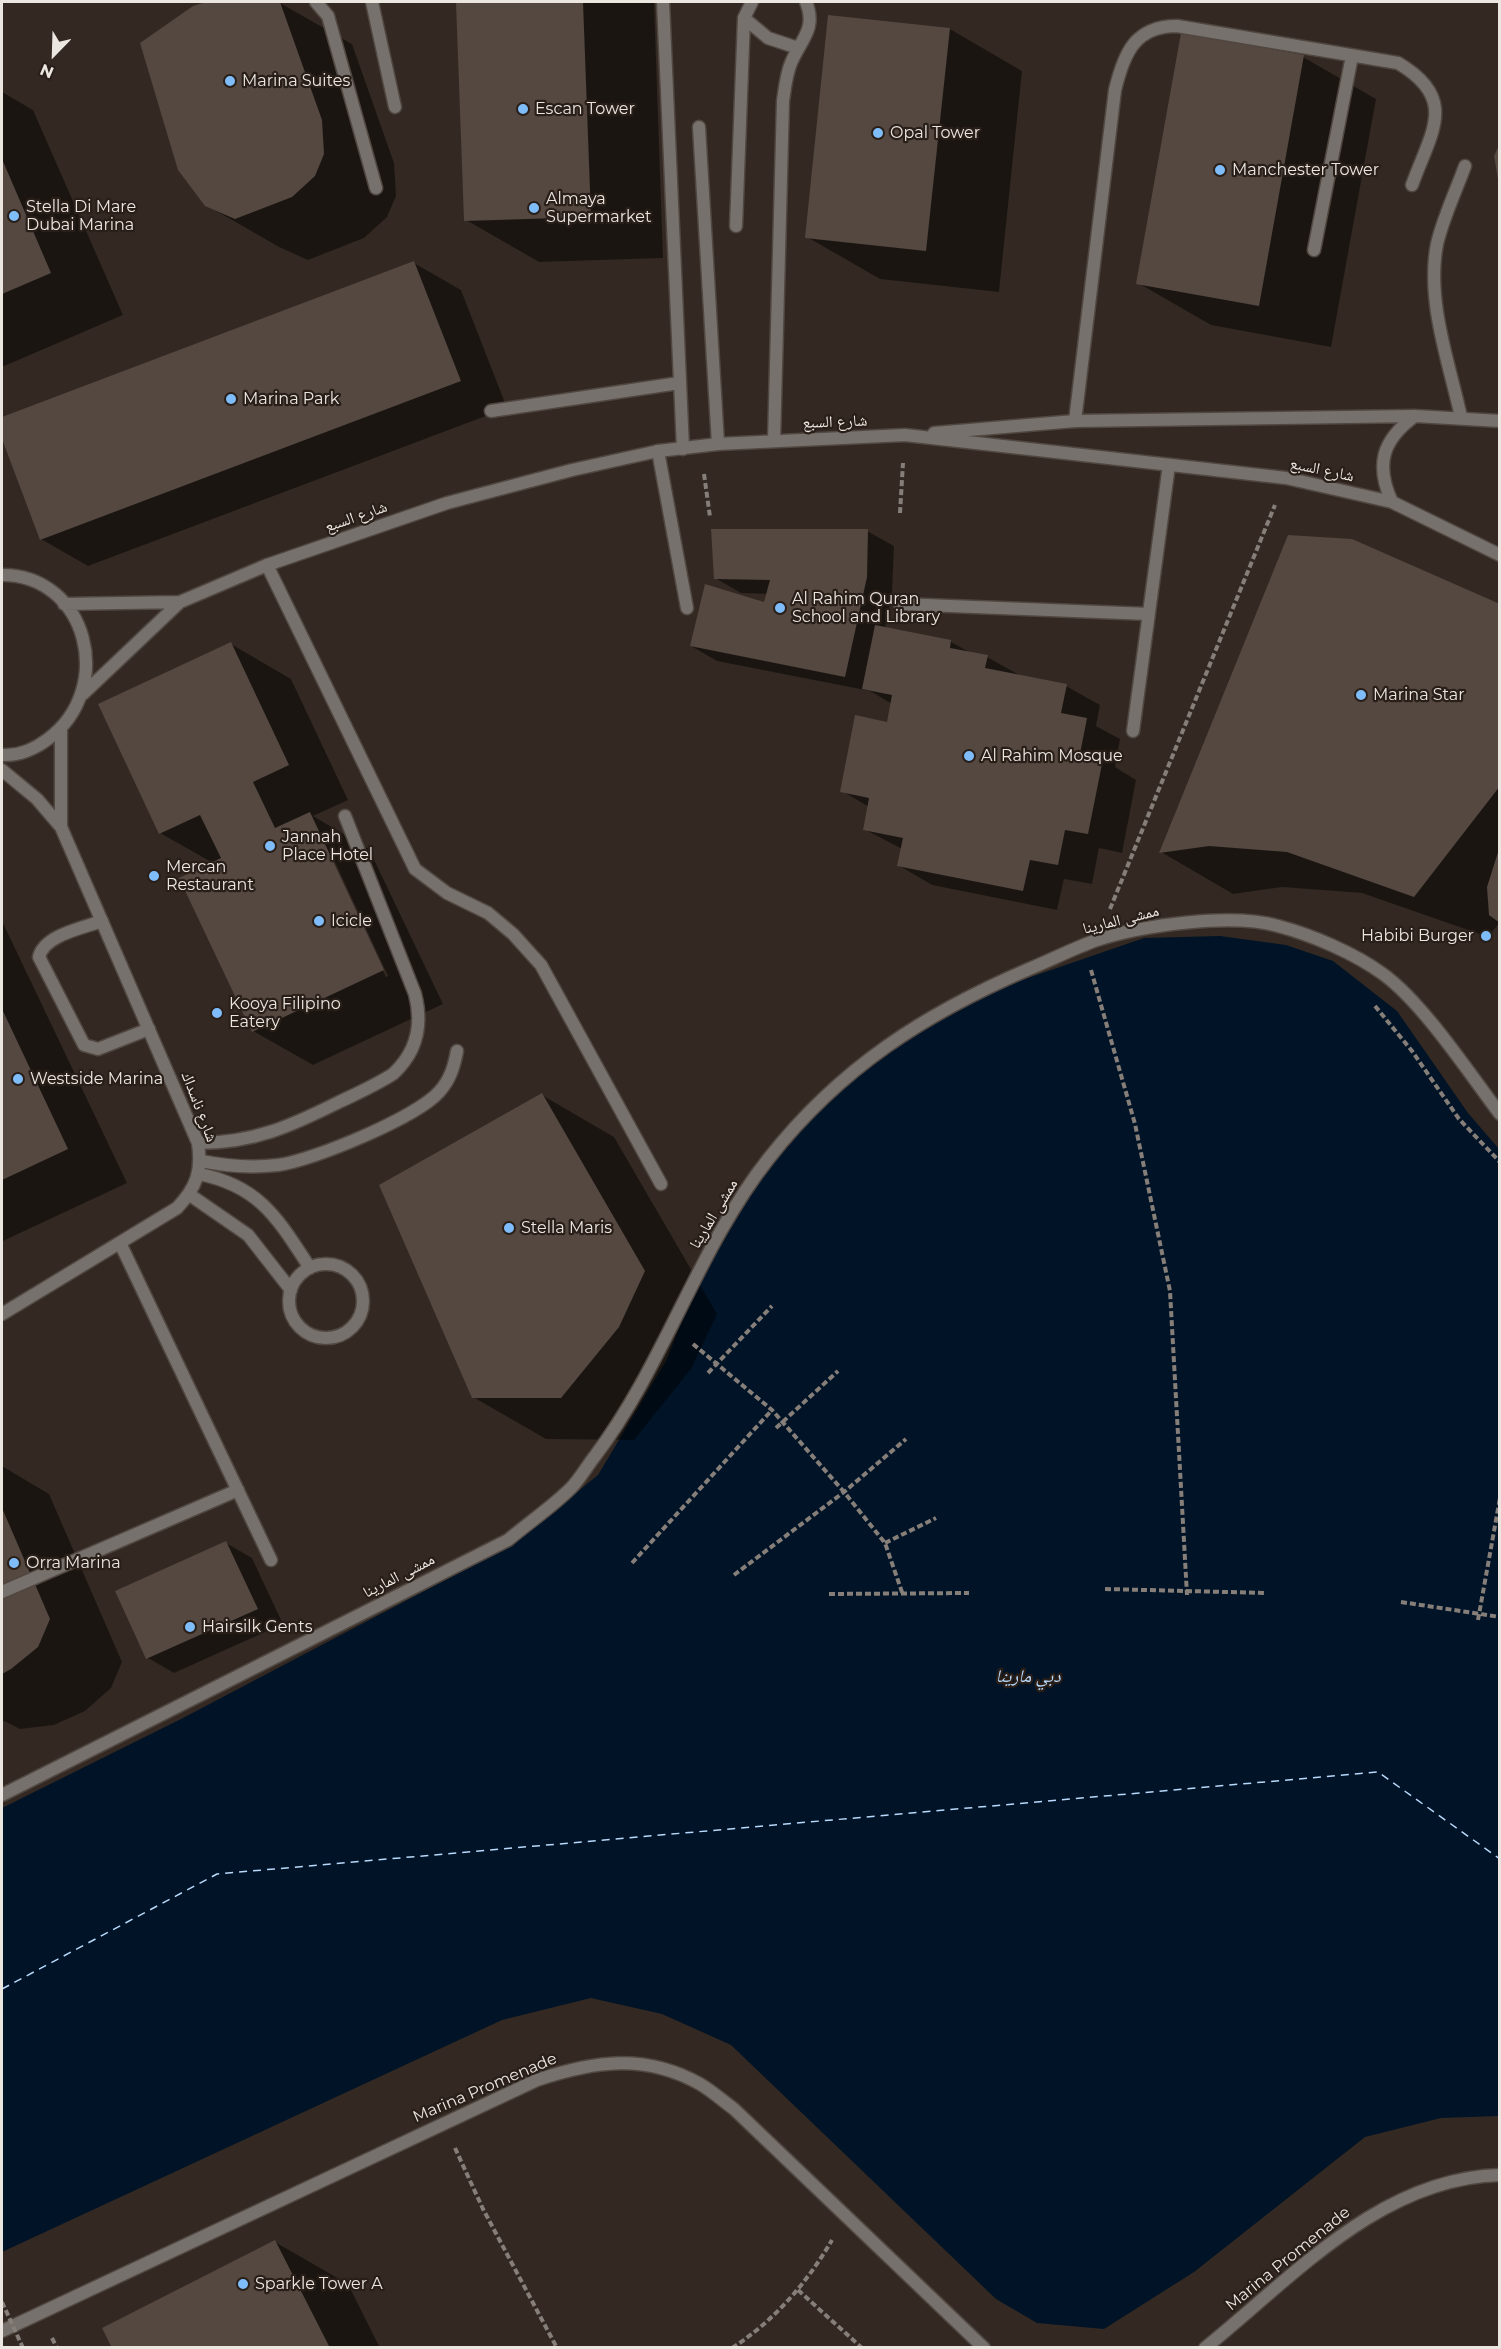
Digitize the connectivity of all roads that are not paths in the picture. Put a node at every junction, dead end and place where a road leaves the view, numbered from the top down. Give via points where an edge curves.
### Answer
1 (316, 2) edge
2 (372, 2) edge
3 (663, 2) edge
4 (752, 2) edge
5 (806, 2) edge
6 (744, 18) junction
7 (798, 48) junction
8 (1352, 56) junction
9 (395, 106) dead end
10 (699, 127) dead end
11 (1465, 166) dead end
12 (1412, 185) dead end
13 (376, 188) dead end
14 (736, 226) dead end
15 (1314, 250) dead end
16 (679, 383) junction
17 (491, 411) dead end
18 (1415, 416) junction
19 (1461, 417) junction
20 (1075, 421) junction
21 (1500, 421) edge
22 (905, 435) junction
23 (774, 441) junction
24 (718, 444) junction
25 (683, 448) junction
26 (658, 451) junction
27 (1169, 465) junction
28 (1392, 502) junction
29 (1500, 555) edge
30 (267, 565) junction
31 (4, 573) edge
32 (180, 602) junction
33 (63, 604) junction
34 (900, 604) dead end
35 (687, 608) dead end
36 (1149, 614) junction
37 (83, 694) junction
38 (61, 730) junction
39 (1133, 731) dead end
40 (2, 755) edge
41 (2, 770) edge
42 (345, 816) dead end
43 (61, 827) junction
44 (102, 921) junction
45 (149, 1029) junction
46 (457, 1051) dead end
47 (1500, 1114) edge
48 (198, 1143) junction
49 (200, 1168) junction
50 (661, 1184) dead end
51 (190, 1195) junction
52 (120, 1243) junction
53 (310, 1268) junction
54 (291, 1290) junction
55 (2, 1314) edge
56 (237, 1490) junction
57 (271, 1560) dead end
58 (2, 1592) edge
59 (2, 1795) edge
60 (1500, 2175) edge
61 (2, 2331) edge
62 (984, 2348) edge
63 (1205, 2348) edge

1 - 13 street via 328,16
2 - 9 street
3 - 16 street
4 - 6 street
5 - 7 street via 811,14 810,28
6 - 7 street via 768,38
6 - 14 street
7 - 23 street via 785,80 783,101
8 - 12 street via 1398,63 1432,93 1437,105 1434,122
8 - 15 street
8 - 20 street via 1177,26 1155,29 1136,41 1120,68 1115,90
10 - 24 street
11 - 19 street via 1438,244 1434,279
16 - 17 street
16 - 25 street
18 - 19 street
18 - 20 street
18 - 28 street via 1399,428 1388,444 1383,463 1384,484
19 - 21 street
20 - 22 street
22 - 23 street, شارع السبع
22 - 27 street, شارع السبع
23 - 24 street, شارع السبع
24 - 25 street, شارع السبع
25 - 26 street, شارع السبع
26 - 30 street, شارع السبع via 447,503
26 - 35 street
27 - 28 street, شارع السبع via 1286,478
27 - 36 street
28 - 29 street, شارع السبع
30 - 32 street, شارع السبع
30 - 50 street via 415,869 447,893 488,913 534,957
31 - 33 street via 30,581
32 - 33 street, شارع السبع
32 - 37 street, شارع السبع
33 - 37 street via 78,624 86,647
34 - 36 street
36 - 39 street
37 - 38 street
38 - 40 street via 37,748
38 - 43 street, شارع ناسداك
41 - 43 street, شارع ناسداك via 37,799
42 - 48 street via 415,994 420,1018 415,1043 393,1074 303,1120 263,1136
43 - 44 street, شارع ناسداك
44 - 45 street, شارع ناسداك
44 - 45 street via 49,942 40,950 39,957 84,1045 98,1049
45 - 48 street, شارع ناسداك
46 - 49 street via 447,1081 427,1104 329,1152 279,1165
47 - 59 street, ممشى المارينا via 1410,999 1382,973 1339,950 1276,925 1212,921 1161,926 1098,940 981,990 909,1030 824,1094 767,1160 689,1288 649,1371 614,1431 571,1488 508,1540
48 - 49 street, شارع ناسداك
49 - 51 street
49 - 53 street via 262,1202
51 - 52 street via 177,1208
51 - 54 street via 248,1235
52 - 55 street
52 - 56 street
53 - 54 street via 298,1277
53 - 54 street via 338,1266 360,1285 362,1313 354,1325 329,1338 302,1329 289,1304
56 - 57 street
56 - 58 street
60 - 63 street, Marina Promenade via 1439,2184 1376,2212 1356,2224
61 - 62 street, Marina Promenade via 537,2080 577,2067 619,2062 661,2068 700,2084 734,2109

